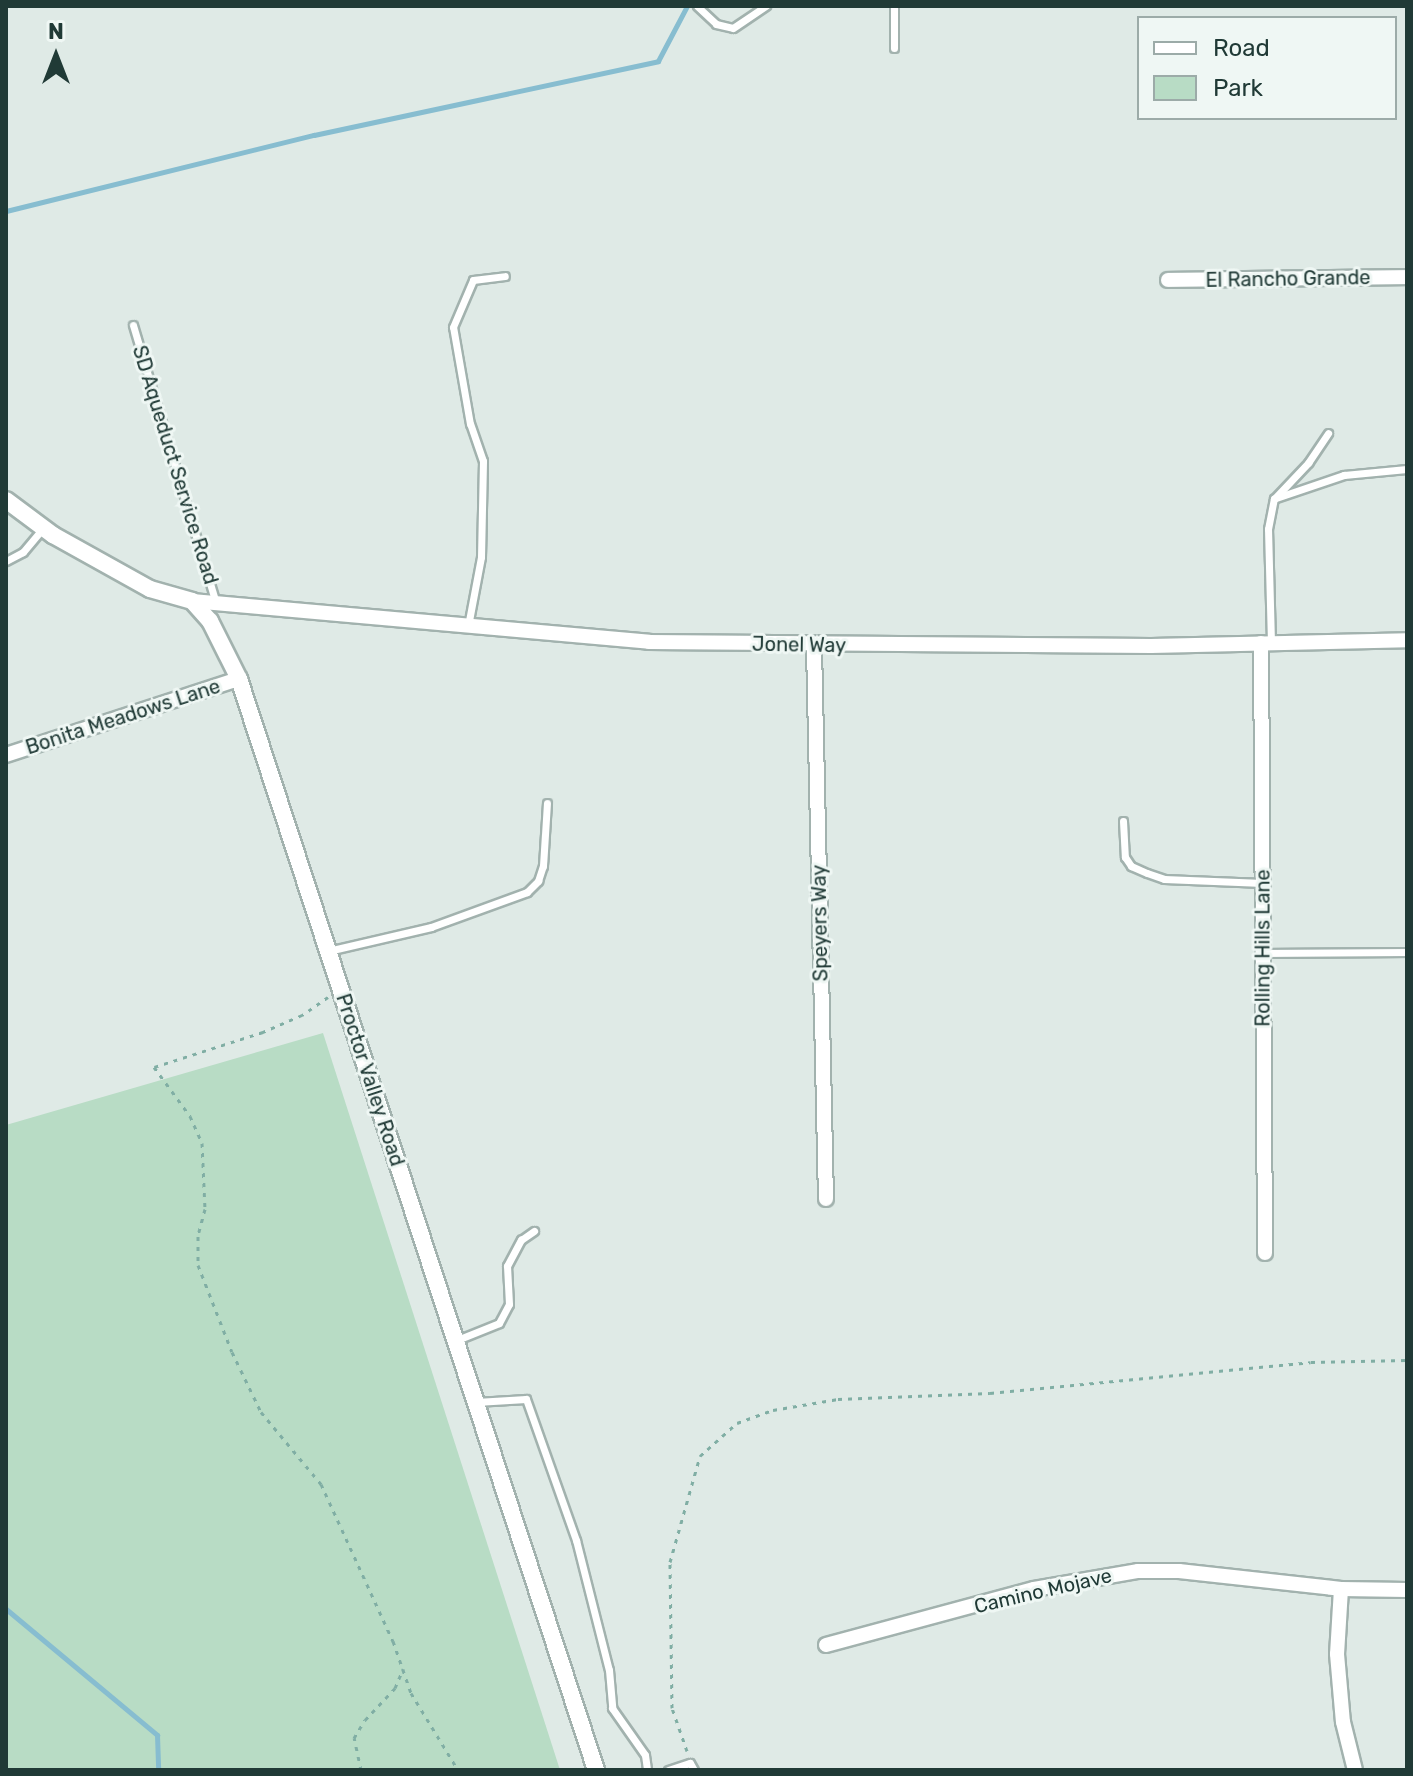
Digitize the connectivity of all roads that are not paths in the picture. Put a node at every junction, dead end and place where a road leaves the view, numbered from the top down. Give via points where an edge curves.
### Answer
1 (697, 6) edge
2 (766, 6) edge
3 (894, 6) edge
4 (894, 48) dead end
5 (505, 276) dead end
6 (1407, 277) edge
7 (1168, 280) dead end
8 (133, 325) dead end
9 (1328, 433) dead end
10 (1407, 469) edge
11 (1274, 499) junction
12 (6, 500) edge
13 (43, 528) junction
14 (6, 561) edge
15 (192, 601) junction
16 (217, 605) junction
17 (467, 628) junction
18 (1407, 640) edge
19 (1266, 643) junction
20 (814, 646) junction
21 (239, 679) junction
22 (6, 755) edge
23 (547, 803) dead end
24 (1123, 821) dead end
25 (1263, 883) junction
26 (328, 951) junction
27 (1407, 952) edge
28 (1263, 953) junction
29 (826, 1199) dead end
30 (534, 1231) dead end
31 (1265, 1253) dead end
32 (456, 1340) junction
33 (476, 1402) junction
34 (1341, 1589) junction
35 (1407, 1590) edge
36 (826, 1645) dead end
37 (692, 1766) edge
38 (596, 1770) edge
39 (647, 1770) edge
40 (668, 1770) edge
41 (1355, 1770) edge

1 - 2 lane via 716,24 733,28
3 - 4 lane
5 - 17 lane via 473,280 453,327 470,424 483,461 481,557
6 - 7 street, El Rancho Grande
8 - 16 lane, SD Aqueduct Service Road
9 - 11 lane
10 - 11 lane via 1344,475
11 - 19 lane via 1268,529
12 - 13 street
13 - 14 lane via 23,552
13 - 15 street via 150,589
15 - 16 street, Jonel Way
15 - 21 street, Proctor Valley Road via 210,621
16 - 17 street, Jonel Way
17 - 20 street, Jonel Way via 649,642
18 - 19 street, Jonel Way
19 - 20 street, Jonel Way
19 - 25 street, Rolling Hills Lane
20 - 29 street, Speyers Way
21 - 22 street, Bonita Meadows Lane
21 - 26 street, Proctor Valley Road
23 - 26 lane via 543,866 527,892 431,927
24 - 25 lane via 1125,857 1131,866 1164,879
25 - 28 street, Rolling Hills Lane
26 - 32 street, Proctor Valley Road
27 - 28 lane
28 - 31 street, Rolling Hills Lane
30 - 32 lane via 521,1240 507,1266 509,1304 499,1323
32 - 33 street, Proctor Valley Road
33 - 38 street, Proctor Valley Road
33 - 39 lane via 526,1399 576,1540 609,1670 612,1708 645,1755
34 - 35 street, Camino Mojave
34 - 36 street, Camino Mojave via 1179,1571 1108,1575 1034,1589
34 - 41 street via 1337,1654 1343,1722
37 - 40 lane

